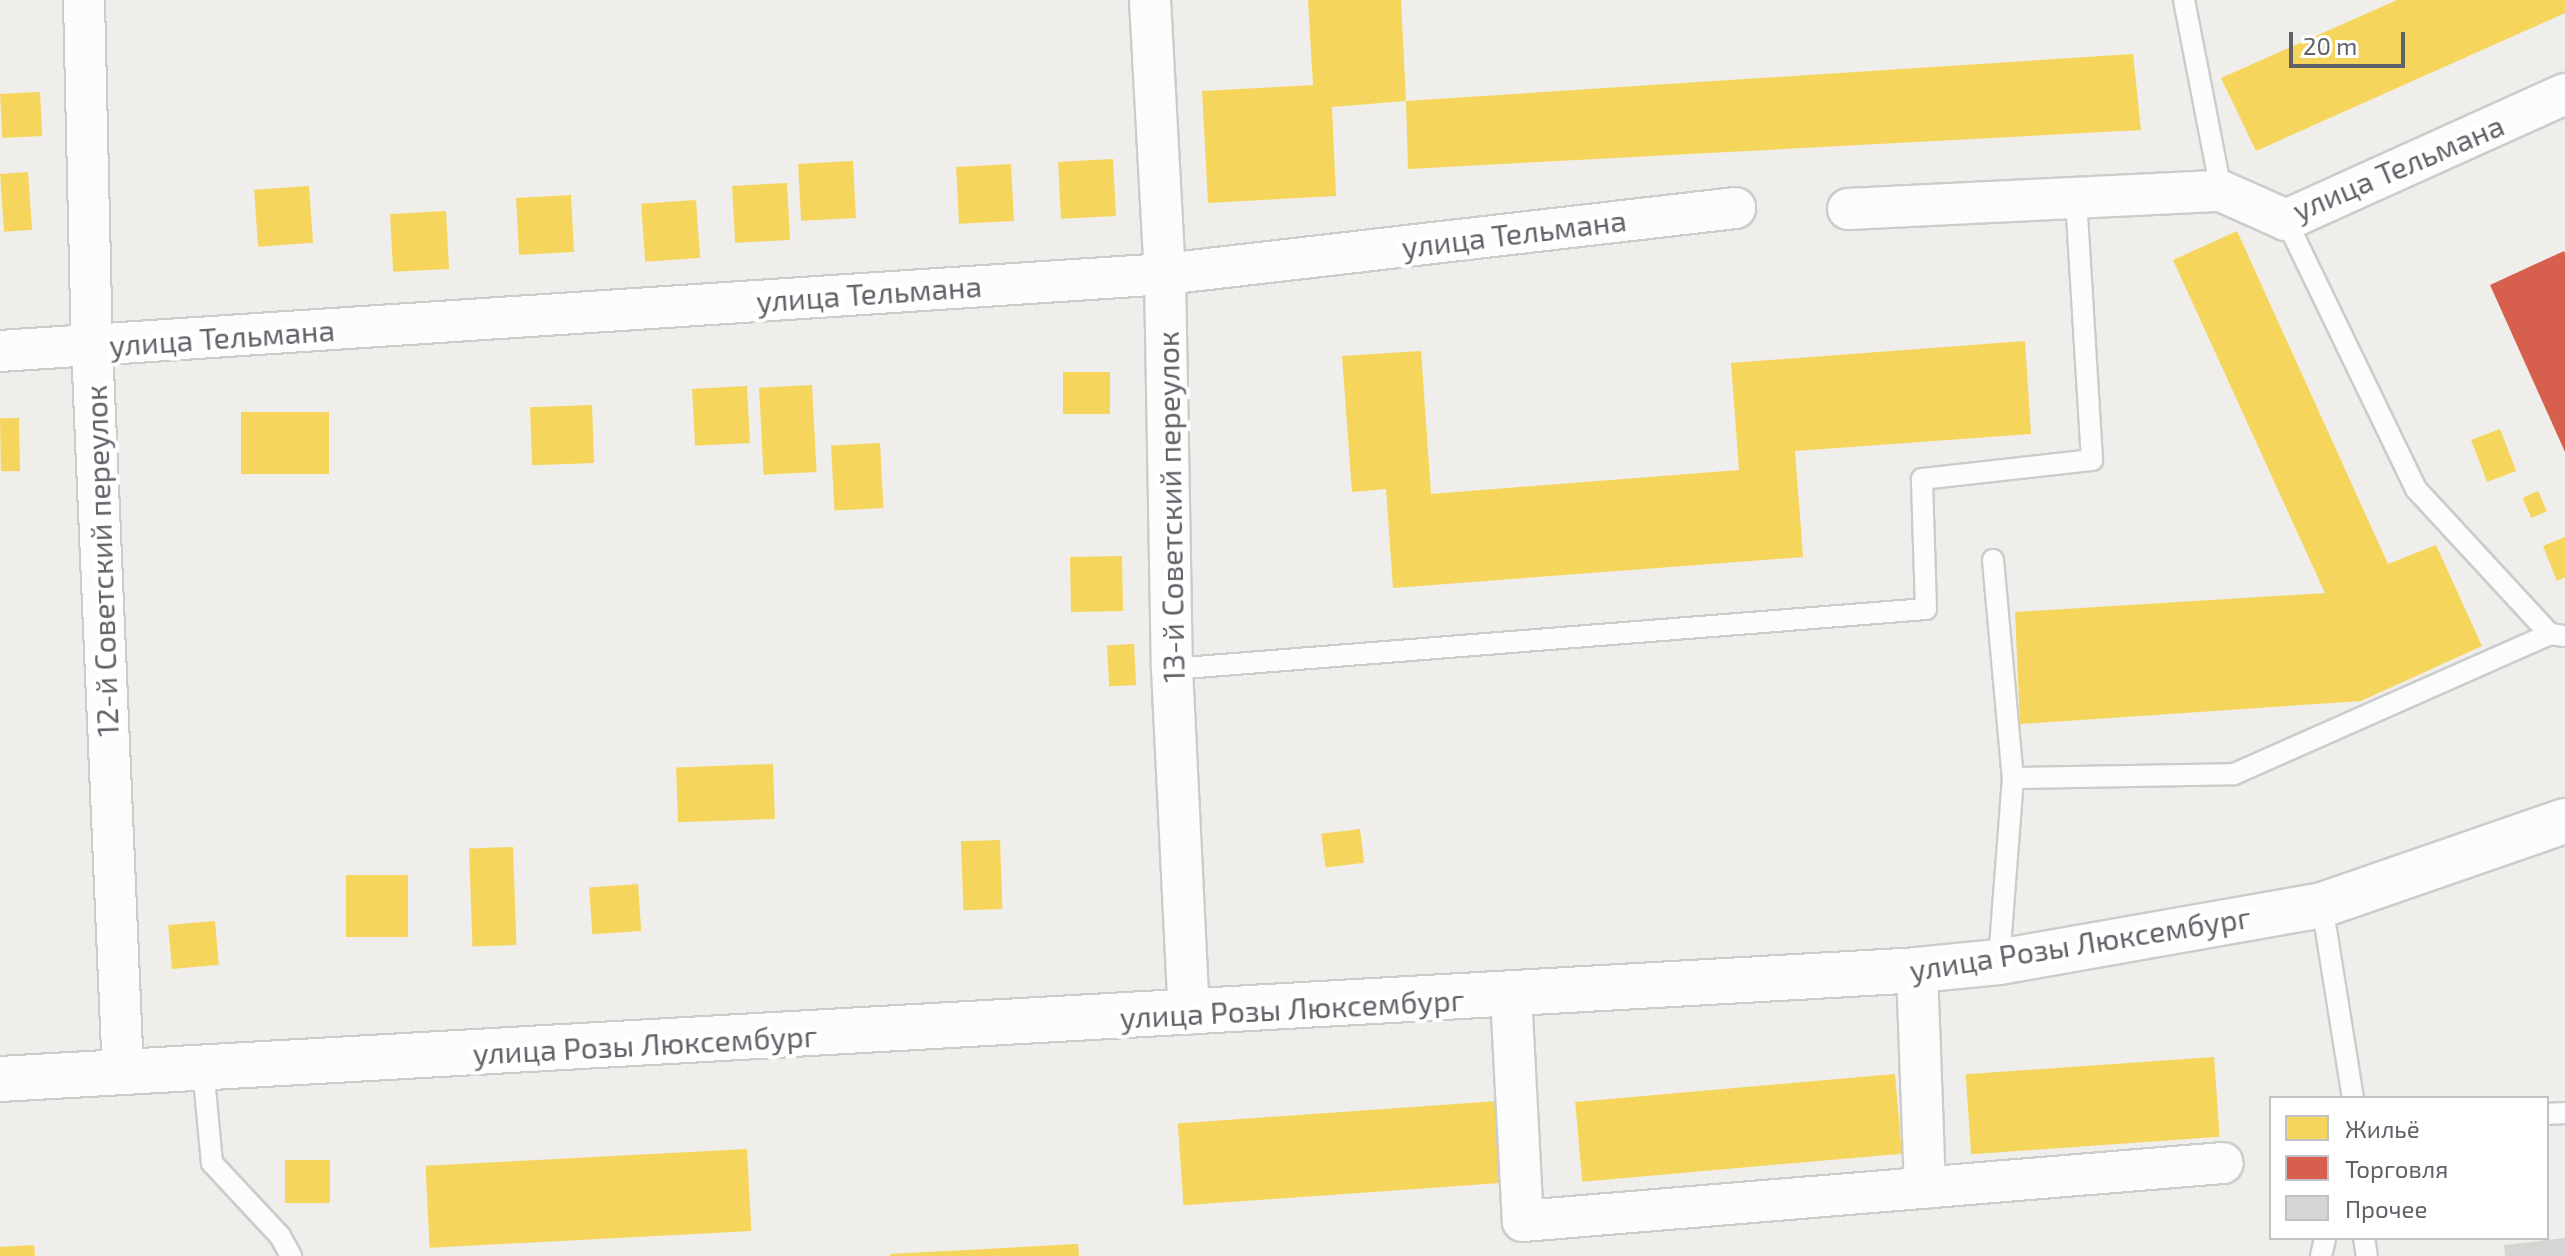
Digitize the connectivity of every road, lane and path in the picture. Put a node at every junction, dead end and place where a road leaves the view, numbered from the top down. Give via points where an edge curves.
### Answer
1 (84, 0) edge
2 (1150, 0) edge
3 (2184, 0) edge
4 (2565, 94) edge
5 (2221, 191) junction
6 (2076, 199) junction
7 (1735, 208) dead end
8 (1848, 209) dead end
9 (2286, 220) junction
10 (1165, 274) junction
11 (92, 346) junction
12 (0, 351) edge
13 (1993, 560) dead end
14 (2558, 635) edge
15 (1172, 669) junction
16 (2013, 778) junction
17 (2565, 821) edge
18 (2322, 905) junction
19 (1999, 962) junction
20 (1917, 970) junction
21 (1511, 995) junction
22 (1189, 1014) junction
23 (203, 1068) junction
24 (123, 1073) junction
25 (0, 1079) edge
26 (2353, 1096) edge
27 (2223, 1163) dead end
28 (1925, 1188) junction
29 (291, 1256) edge

1 - 11 street, 12-й Советский переулок
2 - 10 street, 13-й Советский переулок
3 - 5 lane
4 - 9 street, улица Тельмана
5 - 6 street, улица Тельмана
5 - 9 street, улица Тельмана
6 - 8 street, улица Тельмана
6 - 15 lane via 2092,460 1922,479 1926,609
7 - 10 street, улица Тельмана
9 - 14 lane via 2416,489
10 - 11 street, улица Тельмана
10 - 15 street, 13-й Советский переулок
11 - 12 street, улица Тельмана
11 - 24 street, 12-й Советский переулок
13 - 16 lane
14 - 16 lane via 2234,774
15 - 22 street, 13-й Советский переулок
16 - 19 lane
17 - 18 main road, улица Розы Люксембург
18 - 19 main road, улица Розы Люксембург
18 - 26 lane
19 - 20 main road, улица Розы Люксембург
20 - 21 main road, улица Розы Люксембург
20 - 28 street
21 - 22 main road, улица Розы Люксембург
21 - 28 street via 1523,1221
22 - 23 main road, улица Розы Люксембург
23 - 24 main road, улица Розы Люксембург
23 - 29 lane via 212,1163 280,1236
24 - 25 main road, улица Розы Люксембург
27 - 28 street

